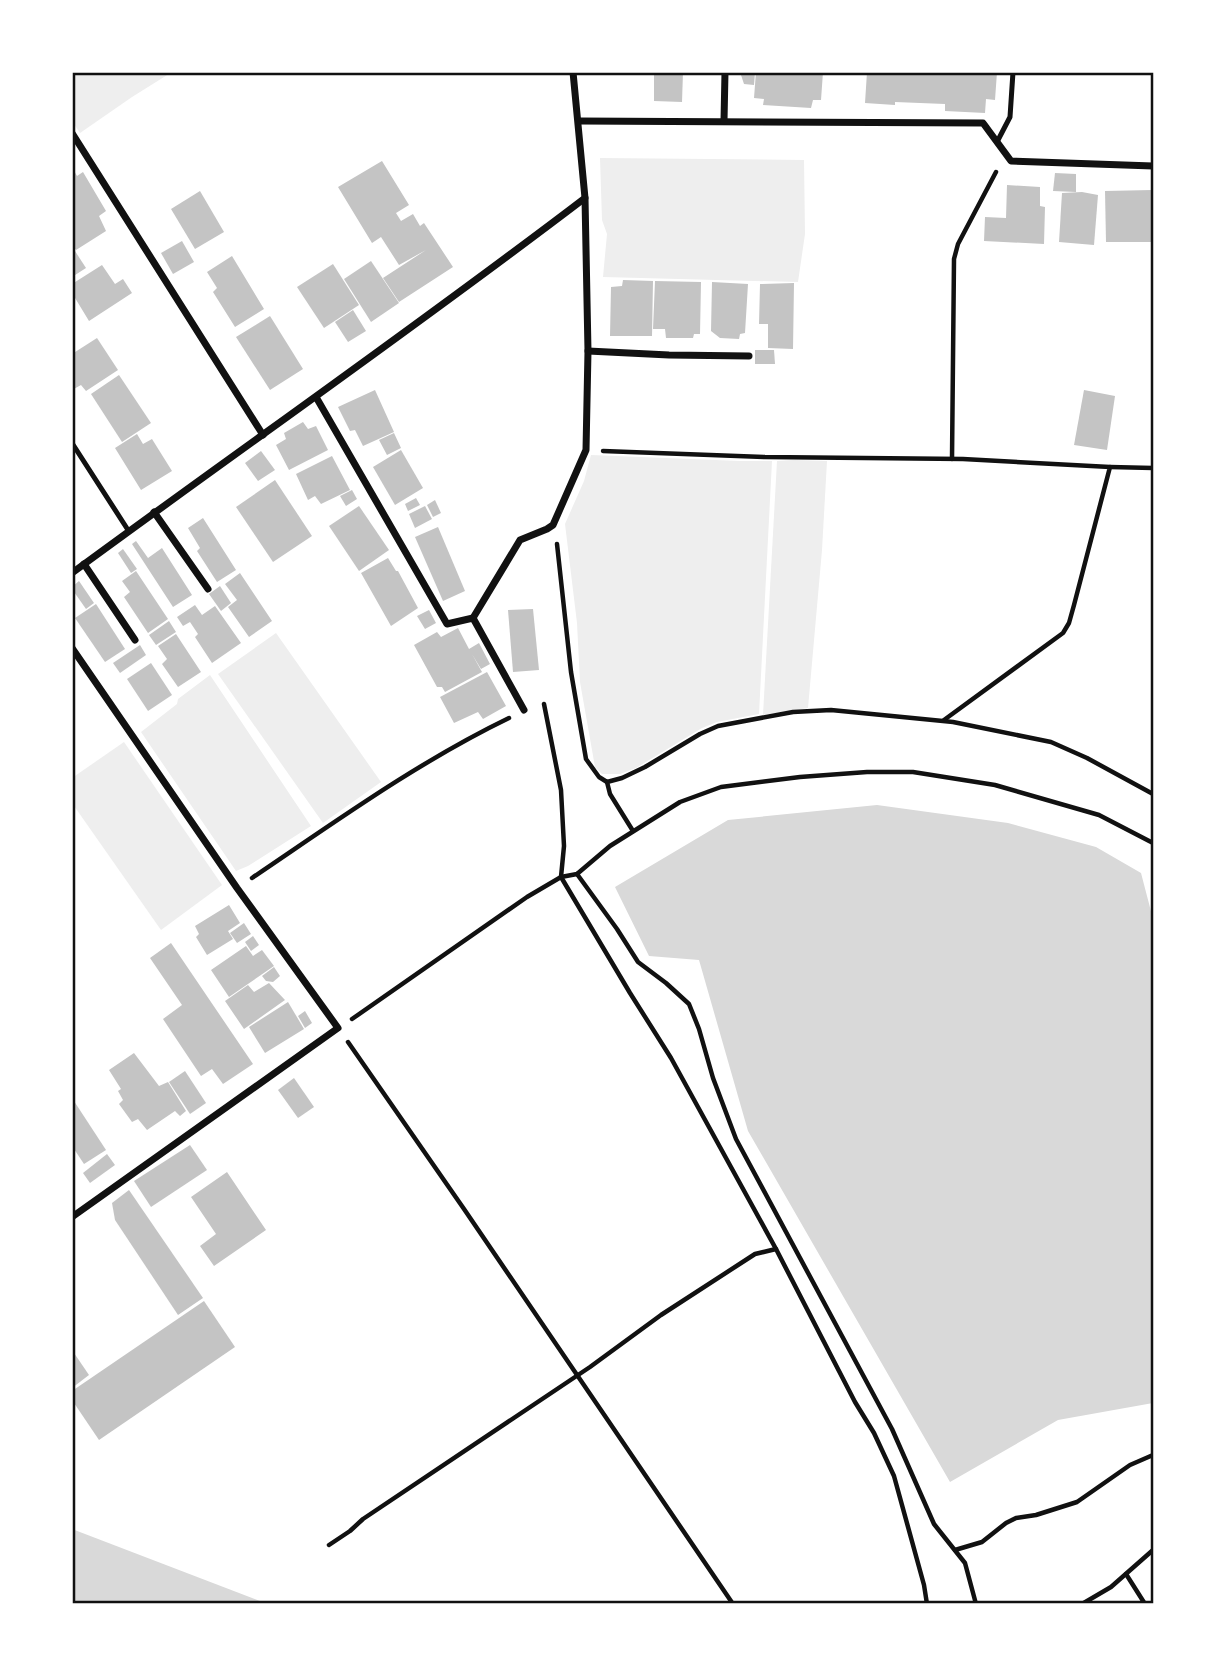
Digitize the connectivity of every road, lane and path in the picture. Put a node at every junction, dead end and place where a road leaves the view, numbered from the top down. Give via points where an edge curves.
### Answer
1 (573, 72) edge
2 (725, 72) edge
3 (1013, 72) edge
4 (579, 121) junction
5 (724, 121) junction
6 (72, 132) edge
7 (997, 142) junction
8 (1005, 152) junction
9 (1153, 166) edge
10 (585, 198) junction
11 (588, 351) junction
12 (749, 356) dead end
13 (316, 397) junction
14 (263, 435) junction
15 (72, 443) edge
16 (586, 450) junction
17 (952, 459) junction
18 (1110, 467) junction
19 (1153, 468) edge
20 (154, 512) junction
21 (553, 525) junction
22 (128, 530) junction
23 (84, 564) junction
24 (72, 573) edge
25 (208, 589) dead end
26 (473, 618) junction
27 (135, 640) dead end
28 (72, 648) edge
29 (524, 710) junction
30 (944, 720) junction
31 (607, 782) junction
32 (1153, 794) edge
33 (633, 831) junction
34 (1153, 843) edge
35 (577, 874) junction
36 (561, 877) junction
37 (237, 888) junction
38 (338, 1028) junction
39 (72, 1217) edge
40 (776, 1249) junction
41 (576, 1375) junction
42 (1153, 1455) edge
43 (329, 1545) dead end
44 (955, 1550) junction
45 (1153, 1550) edge
46 (1126, 1574) junction
47 (733, 1604) edge
48 (927, 1604) edge
49 (976, 1604) edge
50 (1082, 1604) edge
51 (1145, 1604) edge

1 - 4 street
2 - 5 street
3 - 7 lane via 1010,117
4 - 5 street
4 - 10 street
5 - 7 street via 983,123
6 - 14 street
7 - 8 street
8 - 9 street via 1011,160
8 - 17 path via 954,259
10 - 11 street
10 - 13 street
11 - 12 street
11 - 16 street
13 - 14 street
13 - 26 street via 447,624
14 - 20 street
15 - 22 lane
16 - 17 path
16 - 21 street
17 - 18 path
18 - 19 path
18 - 30 path via 1063,633
20 - 22 street
20 - 25 street
21 - 26 street via 520,540
21 - 31 path via 570,672 586,760
22 - 23 street
23 - 24 street
23 - 27 street
26 - 29 street
28 - 37 street
29 - 36 path via 542,702 546,709 561,790
29 - 37 path via 384,789
30 - 31 path via 831,710 793,712 718,726 645,767
30 - 32 path via 1051,742
31 - 33 path
33 - 34 path via 680,802 721,787 800,777 914,772 995,785 1099,815
33 - 35 path
35 - 36 path
35 - 44 path via 638,962 689,1004 736,1139 892,1429 934,1524
36 - 38 path
36 - 40 path via 671,1058
37 - 38 street
38 - 39 street
38 - 41 path
40 - 41 path via 755,1254
40 - 48 path via 894,1476
41 - 43 path
41 - 47 path
42 - 44 path via 1130,1465 1077,1502 1016,1518 982,1542
44 - 49 path via 965,1563
45 - 46 path
46 - 50 path
46 - 51 path

